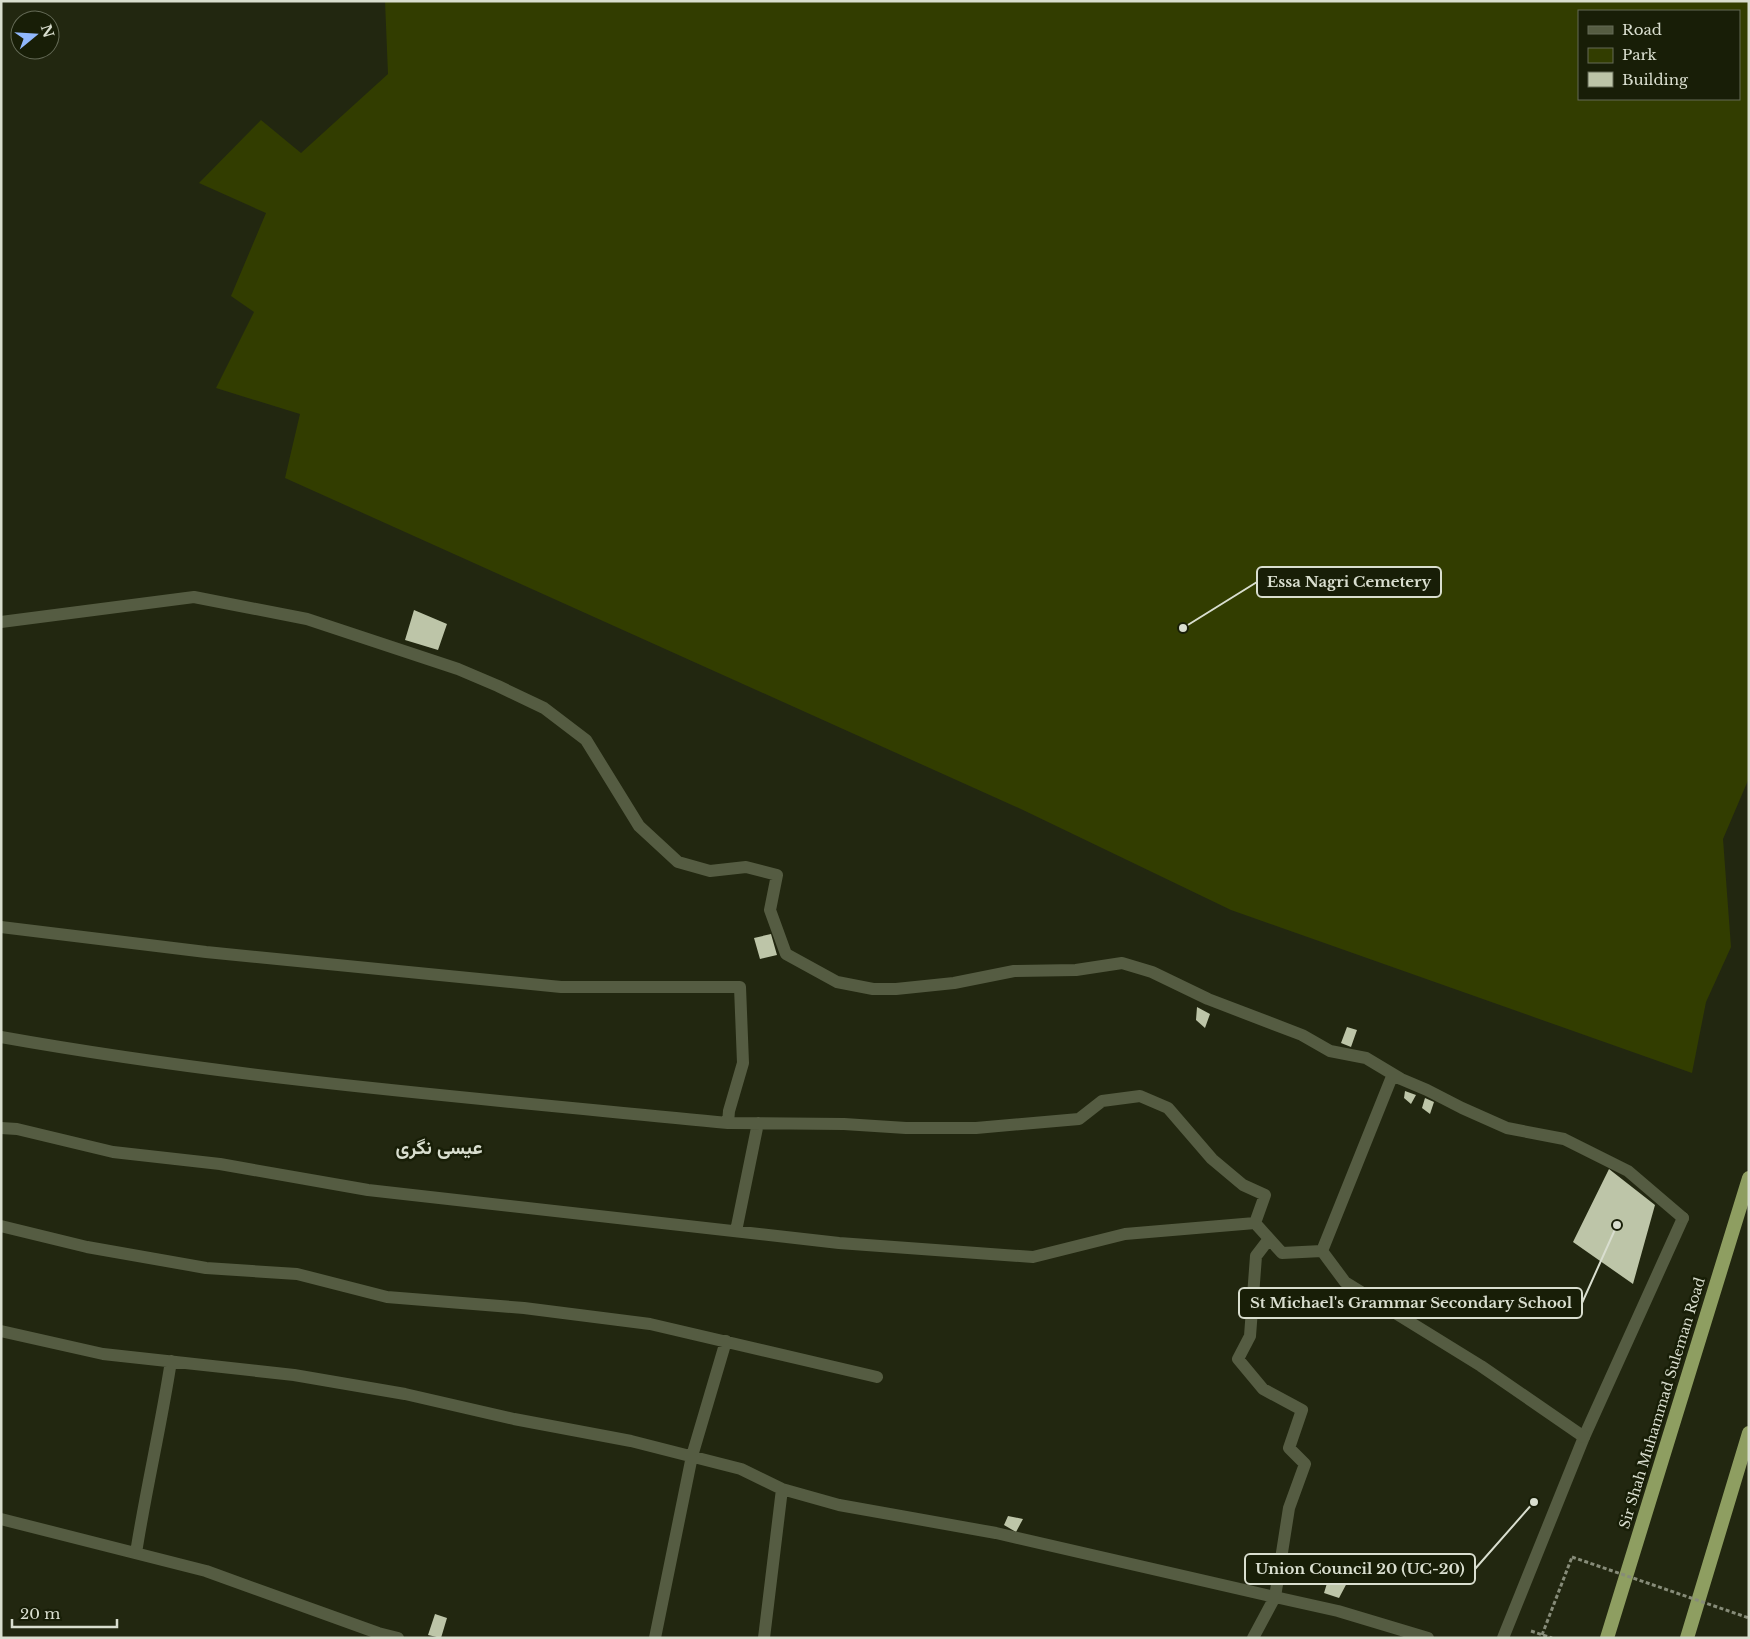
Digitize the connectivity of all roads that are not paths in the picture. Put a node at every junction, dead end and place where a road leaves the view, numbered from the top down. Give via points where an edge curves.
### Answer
1 (1, 622) edge
2 (1, 927) edge
3 (1, 1037) edge
4 (1393, 1074) junction
5 (728, 1123) junction
6 (758, 1123) junction
7 (1, 1128) edge
8 (1749, 1178) edge
9 (1254, 1223) junction
10 (1, 1226) edge
11 (736, 1231) junction
12 (1269, 1239) junction
13 (1322, 1251) junction
14 (1, 1331) edge
15 (726, 1341) junction
16 (171, 1361) junction
17 (877, 1377) dead end
18 (1749, 1433) edge
19 (1584, 1437) junction
20 (692, 1456) junction
21 (782, 1489) junction
22 (1, 1519) edge
23 (136, 1553) junction
24 (1275, 1597) junction
25 (398, 1638) edge
26 (655, 1638) edge
27 (764, 1638) edge
28 (1253, 1638) edge
29 (1428, 1638) edge
30 (1503, 1638) edge
31 (1607, 1638) edge
32 (1687, 1638) edge

1 - 4 street via 194,596 307,619 458,669 544,708 586,740 639,826 678,862 710,871 746,867 777,875 770,910 786,954 838,982 872,989 896,989 954,983 1014,971 1076,970 1122,963 1152,972 1208,999 1302,1035 1330,1051 1366,1058
2 - 5 street via 206,952 561,987 740,987 743,1063
3 - 5 street via 78,1051 298,1081
4 - 13 street
4 - 19 street via 1507,1128 1564,1139 1628,1172 1683,1218
5 - 6 street
6 - 9 street via 976,1128 1079,1119 1102,1101 1140,1096 1168,1108 1212,1159 1243,1185 1265,1196
6 - 11 street
7 - 11 street via 113,1152 220,1164 368,1190
8 - 31 highway, Sir Shah Muhammad Suleman Road
9 - 11 street via 1125,1234 1034,1257 839,1243
9 - 12 street
10 - 15 street via 87,1247 206,1268 297,1274 387,1298 524,1308 650,1324
12 - 13 street via 1282,1253
12 - 24 street via 1256,1256 1250,1336 1238,1358 1263,1389 1302,1410 1289,1448 1305,1464 1289,1508
13 - 19 street via 1345,1282 1481,1366
14 - 16 street via 102,1354
15 - 17 street
15 - 20 street
16 - 20 street via 294,1375 405,1394
16 - 23 street
18 - 32 highway
19 - 30 street
20 - 21 street via 741,1468
20 - 26 street
21 - 24 street via 839,1505 996,1533
21 - 27 street
22 - 23 street
23 - 25 street via 206,1571
24 - 28 street
24 - 29 street via 1338,1611

